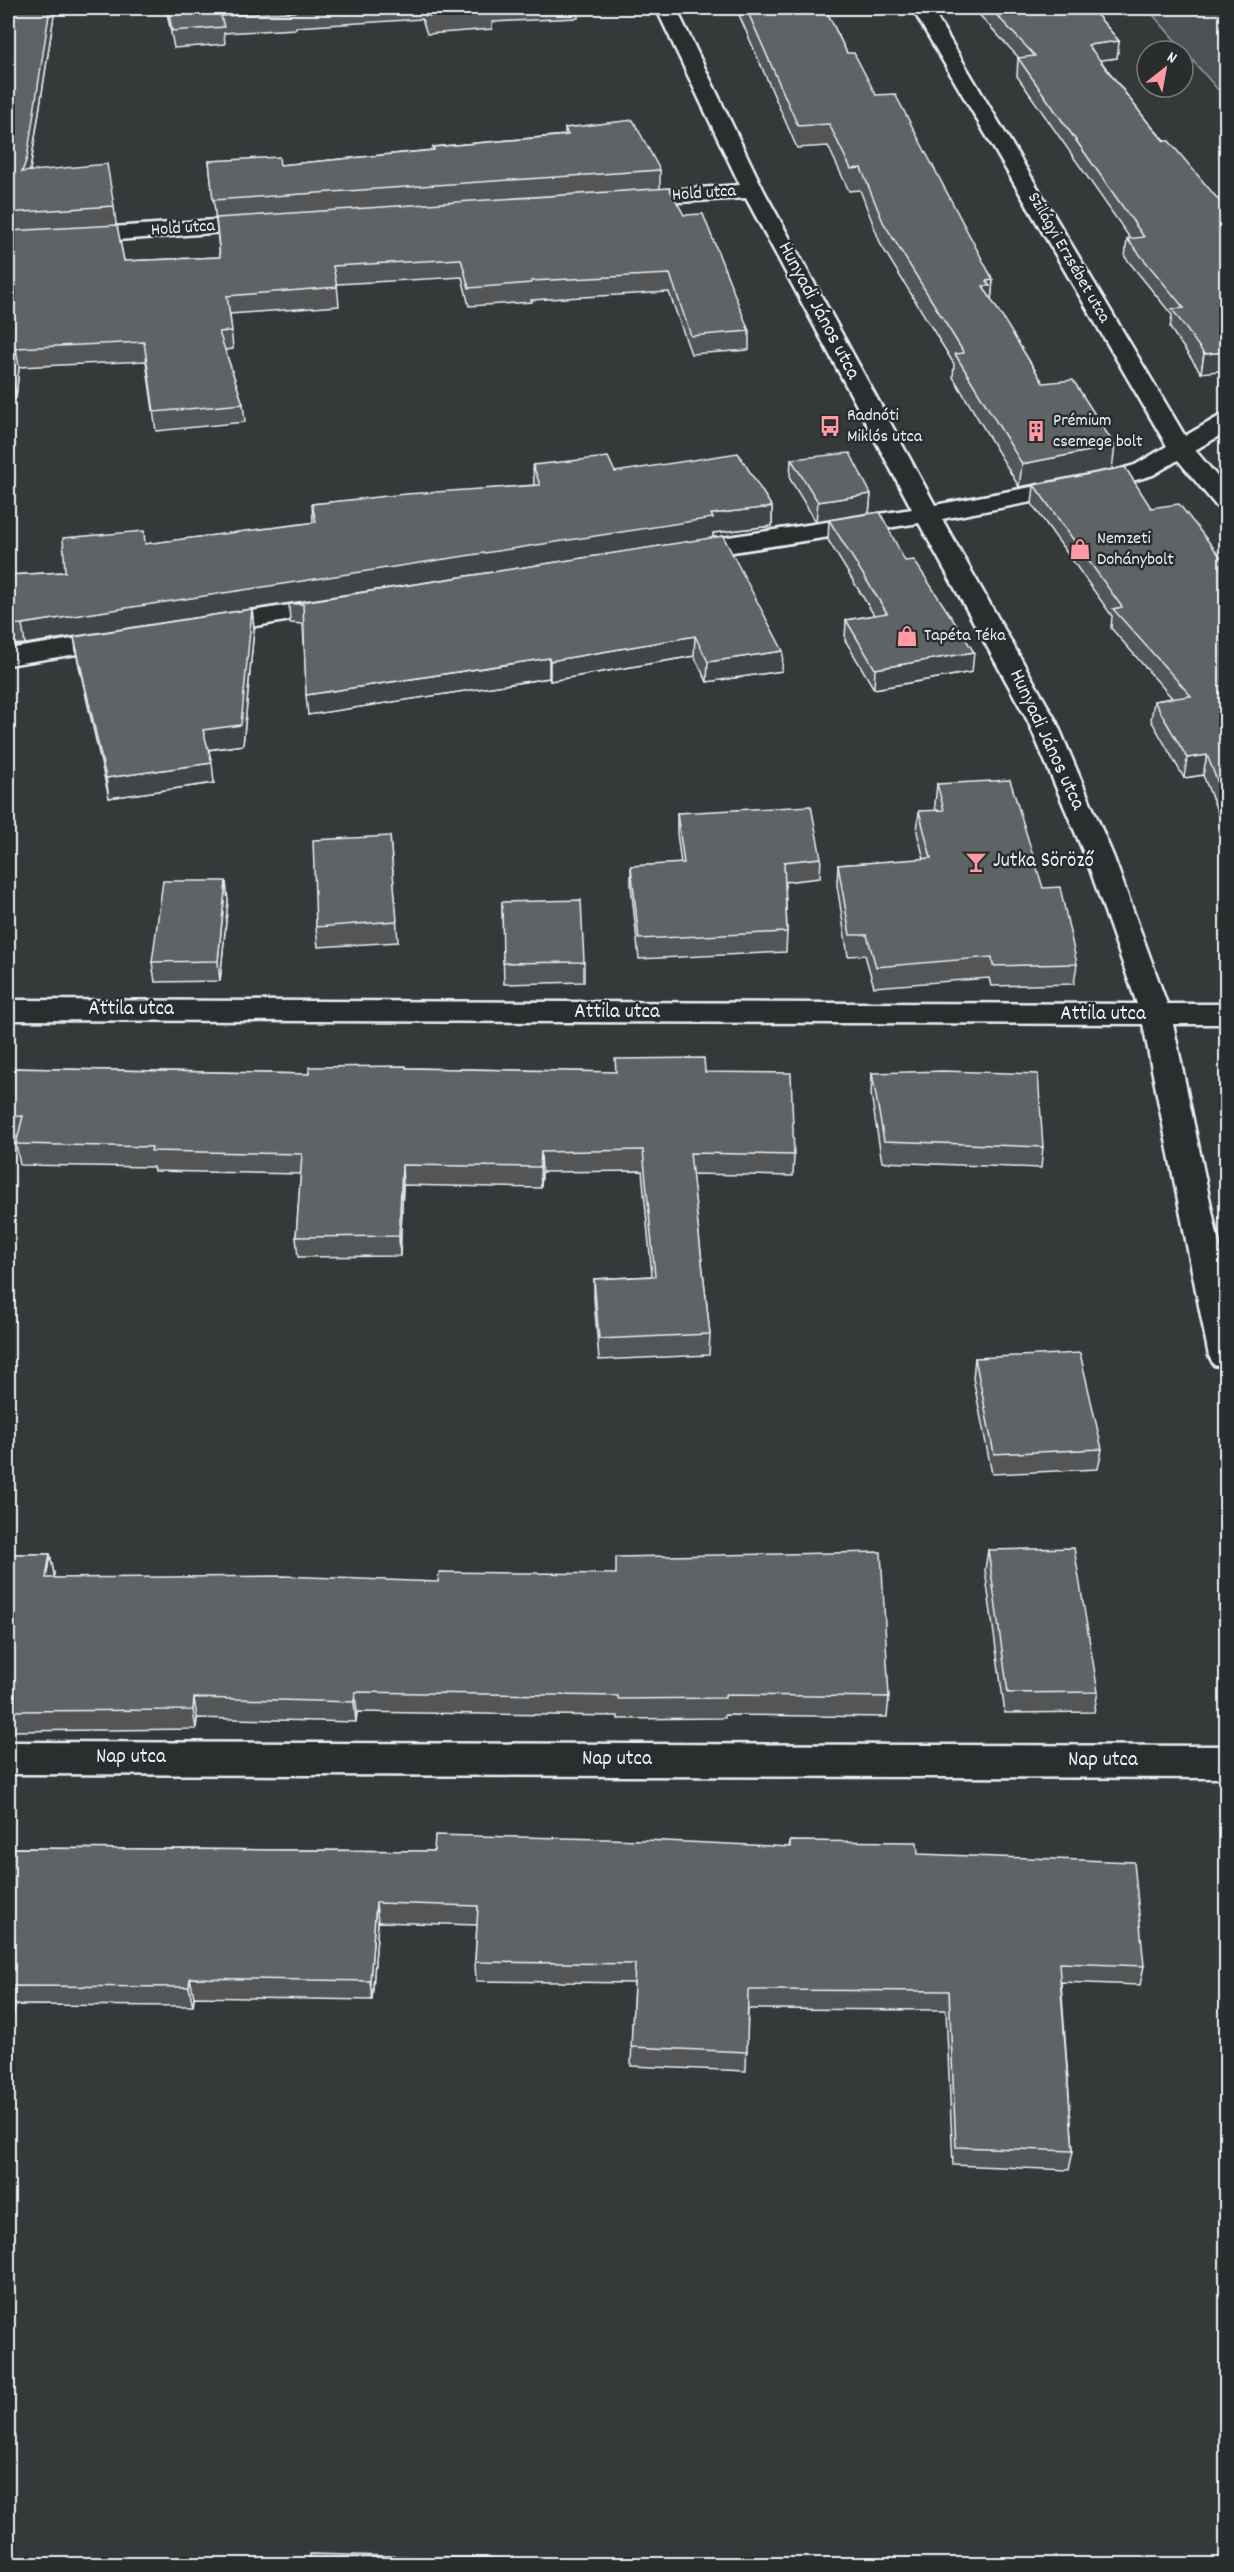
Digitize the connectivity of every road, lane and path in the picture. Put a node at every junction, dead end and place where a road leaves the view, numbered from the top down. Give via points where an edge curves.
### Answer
1 (666, 8) edge
2 (921, 8) edge
3 (753, 191) junction
4 (603, 201) edge
5 (281, 223) edge
6 (8, 241) edge
7 (1227, 422) edge
8 (1180, 448) junction
9 (1227, 502) edge
10 (927, 514) junction
11 (654, 557) edge
12 (360, 602) edge
13 (184, 630) edge
14 (137, 637) edge
15 (8, 657) edge
16 (8, 1010) edge
17 (1227, 1014) edge
18 (1156, 1015) junction
19 (1227, 1356) edge
20 (8, 1758) edge
21 (1227, 1762) edge

1 - 3 street, Hunyadi János utca
2 - 8 street, Szilágyi Erzsébet utca
3 - 4 street, Hold utca
3 - 10 street, Hunyadi János utca
5 - 6 street, Hold utca
7 - 8 street
8 - 9 street, Szilágyi Erzsébet utca
8 - 10 street via 1144,470 1114,479
10 - 11 street
10 - 18 street, Hunyadi János utca via 1042,721 1100,858
12 - 13 street
14 - 15 street
16 - 18 street, Attila utca
17 - 18 street, Attila utca
18 - 19 street, Hunyadi János utca
20 - 21 street, Nap utca

